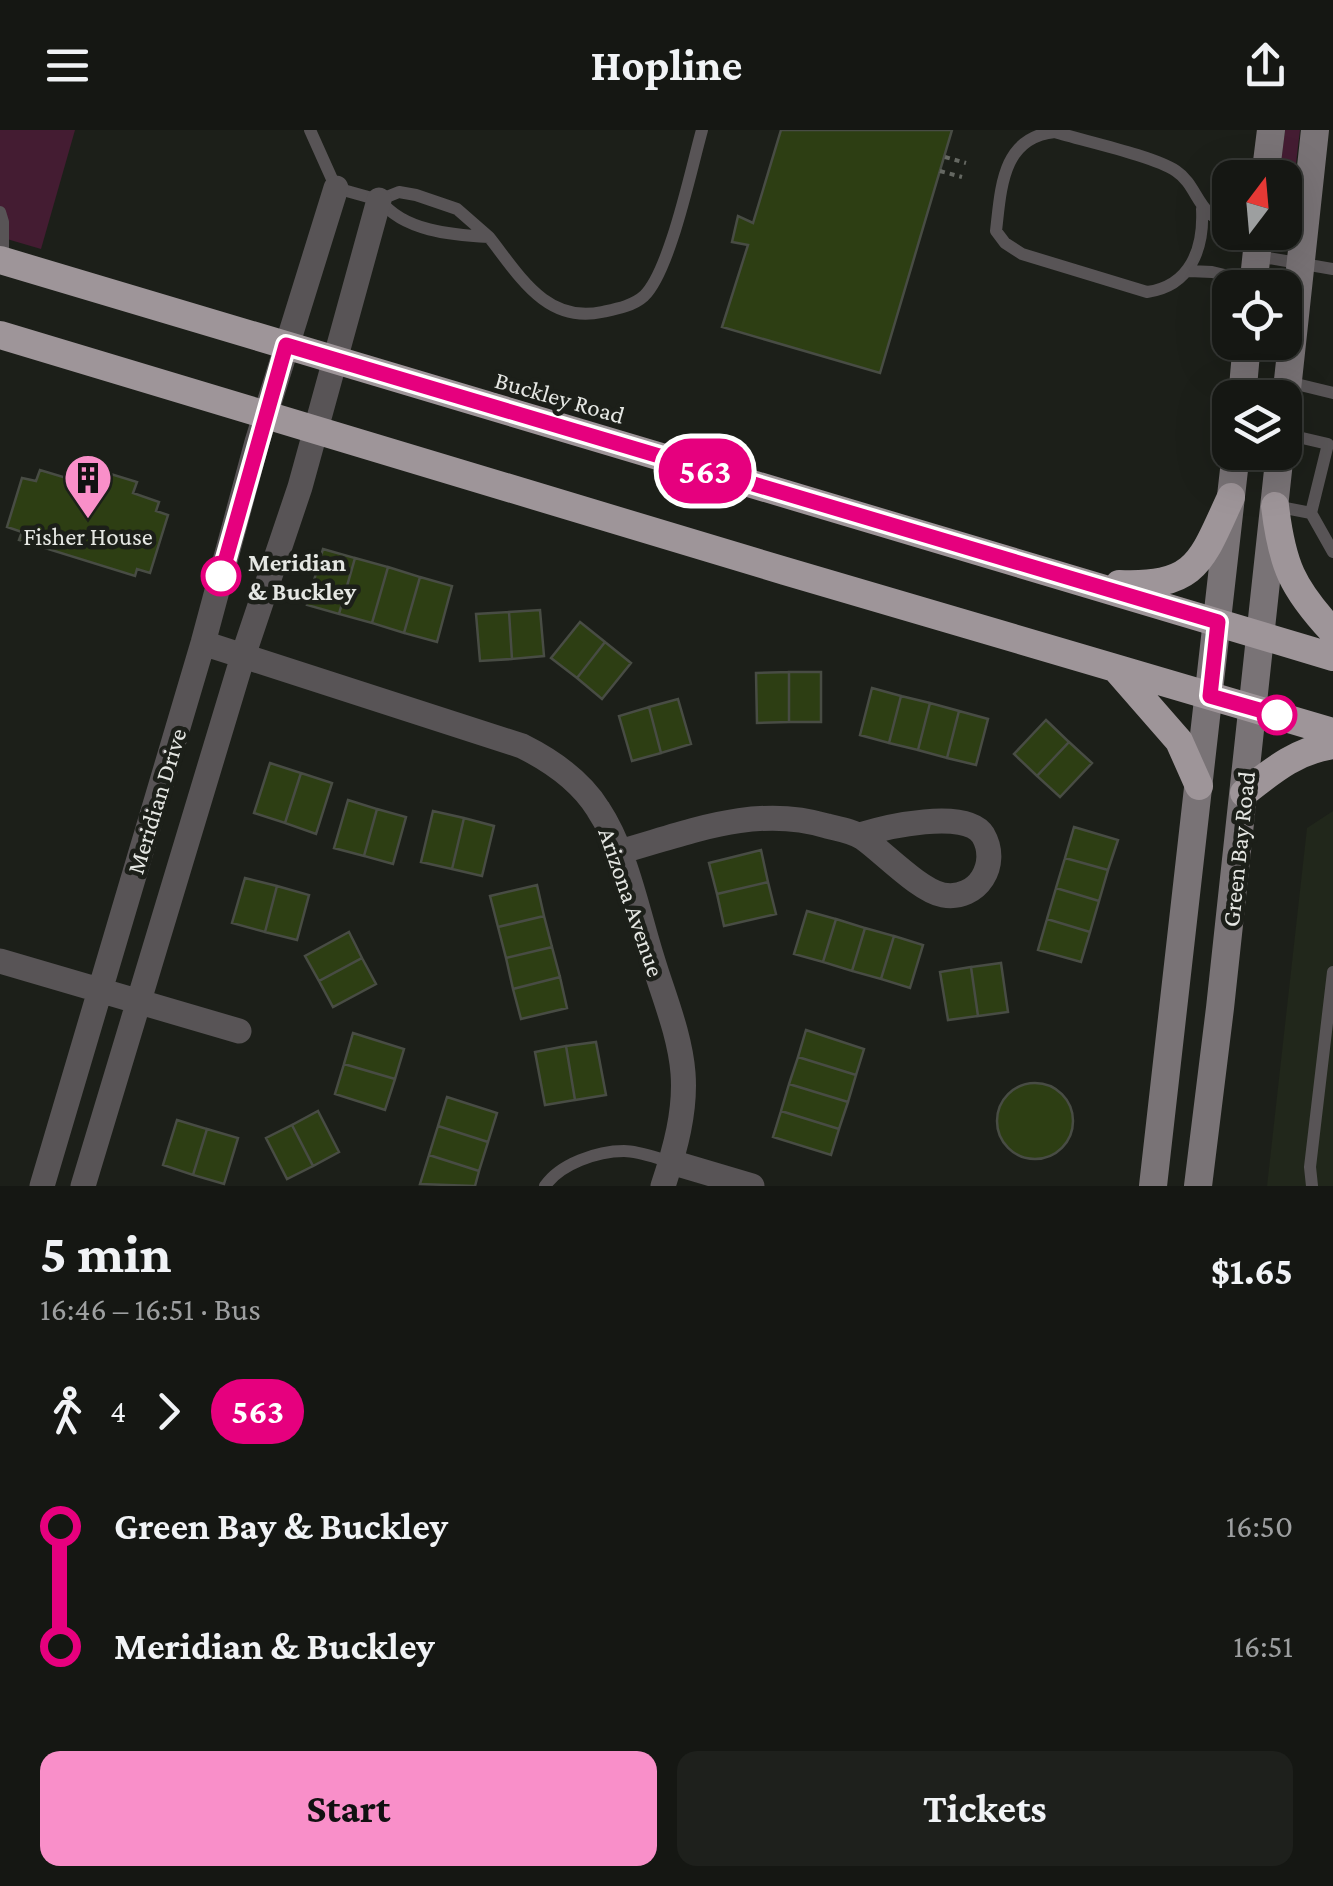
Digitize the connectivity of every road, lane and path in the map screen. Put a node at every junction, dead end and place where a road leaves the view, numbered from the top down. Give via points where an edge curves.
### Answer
1 (310, 130) edge
2 (702, 130) edge
3 (1272, 130) edge
4 (1315, 130) edge
5 (944, 157) dead end
6 (1268, 160) edge
7 (966, 163) dead end
8 (940, 171) dead end
9 (962, 177) dead end
10 (336, 188) junction
11 (379, 200) junction
12 (1202, 209) junction
13 (0, 212) edge
14 (1212, 216) edge
15 (489, 237) junction
16 (2, 260) edge
17 (1300, 262) junction
18 (1256, 264) edge
19 (1333, 270) edge
20 (1188, 271) junction
21 (0, 335) edge
22 (286, 345) junction
23 (336, 361) junction
24 (1288, 380) edge
25 (1333, 393) edge
26 (1302, 394) edge
27 (265, 414) junction
28 (316, 430) junction
29 (1302, 438) edge
30 (1234, 470) edge
31 (1278, 470) edge
32 (1231, 497) junction
33 (1275, 506) junction
34 (1311, 514) junction
35 (1333, 552) edge
36 (1082, 582) junction
37 (1218, 622) junction
38 (1333, 632) edge
39 (1261, 635) junction
40 (203, 643) junction
41 (243, 656) junction
42 (1333, 657) edge
43 (1116, 669) junction
44 (1210, 696) junction
45 (1252, 708) junction
46 (1333, 732) edge
47 (1333, 744) edge
48 (1199, 786) junction
49 (1244, 793) junction
50 (860, 835) junction
51 (620, 852) junction
52 (0, 961) edge
53 (1333, 972) edge
54 (100, 990) junction
55 (141, 1002) junction
56 (239, 1031) dead end
57 (667, 1174) edge
58 (42, 1186) edge
59 (84, 1186) edge
60 (546, 1186) edge
61 (752, 1186) edge
62 (1154, 1186) edge
63 (1198, 1186) edge
64 (1312, 1186) edge

1 - 10 lane
2 - 15 lane via 661,270 641,299 586,316 557,310
3 - 6 main road
4 - 17 main road
5 - 7 path
8 - 9 path
10 - 11 lane
10 - 22 street, Meridian Drive
11 - 15 lane via 392,216 453,235
11 - 15 lane via 399,192 457,209
11 - 23 street, Meridian Drive
12 - 14 lane
12 - 20 lane via 1203,238
12 - 20 lane via 1196,190 1172,168 1055,132 1020,143 1002,181 996,231 1022,254 1147,292 1164,290
13 - 16 lane
16 - 22 highway, Buckley Road
17 - 18 lane
17 - 19 lane
17 - 24 main road
18 - 20 lane
21 - 27 highway
22 - 23 highway, Buckley Road
22 - 27 street, Meridian Drive
23 - 28 street, Meridian Drive
23 - 36 highway, Buckley Road
25 - 26 lane
27 - 28 highway
27 - 40 street, Meridian Drive
28 - 41 street, Meridian Drive
28 - 43 highway
29 - 34 lane via 1328,444
30 - 32 main road, Green Bay Road
31 - 33 main road, Green Bay Road
32 - 36 highway via 1204,554 1184,576
32 - 37 main road, Green Bay Road
33 - 34 lane
33 - 38 highway via 1284,565
33 - 39 main road, Green Bay Road
34 - 35 lane
36 - 37 highway, Buckley Road
37 - 39 highway, Buckley Road
37 - 44 main road, Green Bay Road
39 - 42 highway, Buckley Road
39 - 45 main road, Green Bay Road
40 - 41 street, Arizona Avenue
40 - 54 street, Meridian Drive
41 - 51 street, Arizona Avenue via 522,746 579,785
41 - 55 street, Meridian Drive
43 - 44 highway
43 - 48 highway via 1174,734
44 - 45 highway
44 - 48 main road, Green Bay Road
45 - 46 highway
45 - 49 main road, Green Bay Road
47 - 49 highway via 1286,761
48 - 62 main road, Green Bay Road
49 - 63 main road, Green Bay Road
50 - 50 street via 890,825 959,822 985,838 988,872 961,894 942,895
50 - 51 street via 767,817 691,829
51 - 57 street, Arizona Avenue via 683,1073
52 - 54 street
53 - 64 lane
54 - 55 street
54 - 58 street, Meridian Drive
55 - 56 street
55 - 59 street, Meridian Drive
57 - 60 lane via 624,1150 576,1162 554,1173
57 - 61 street

